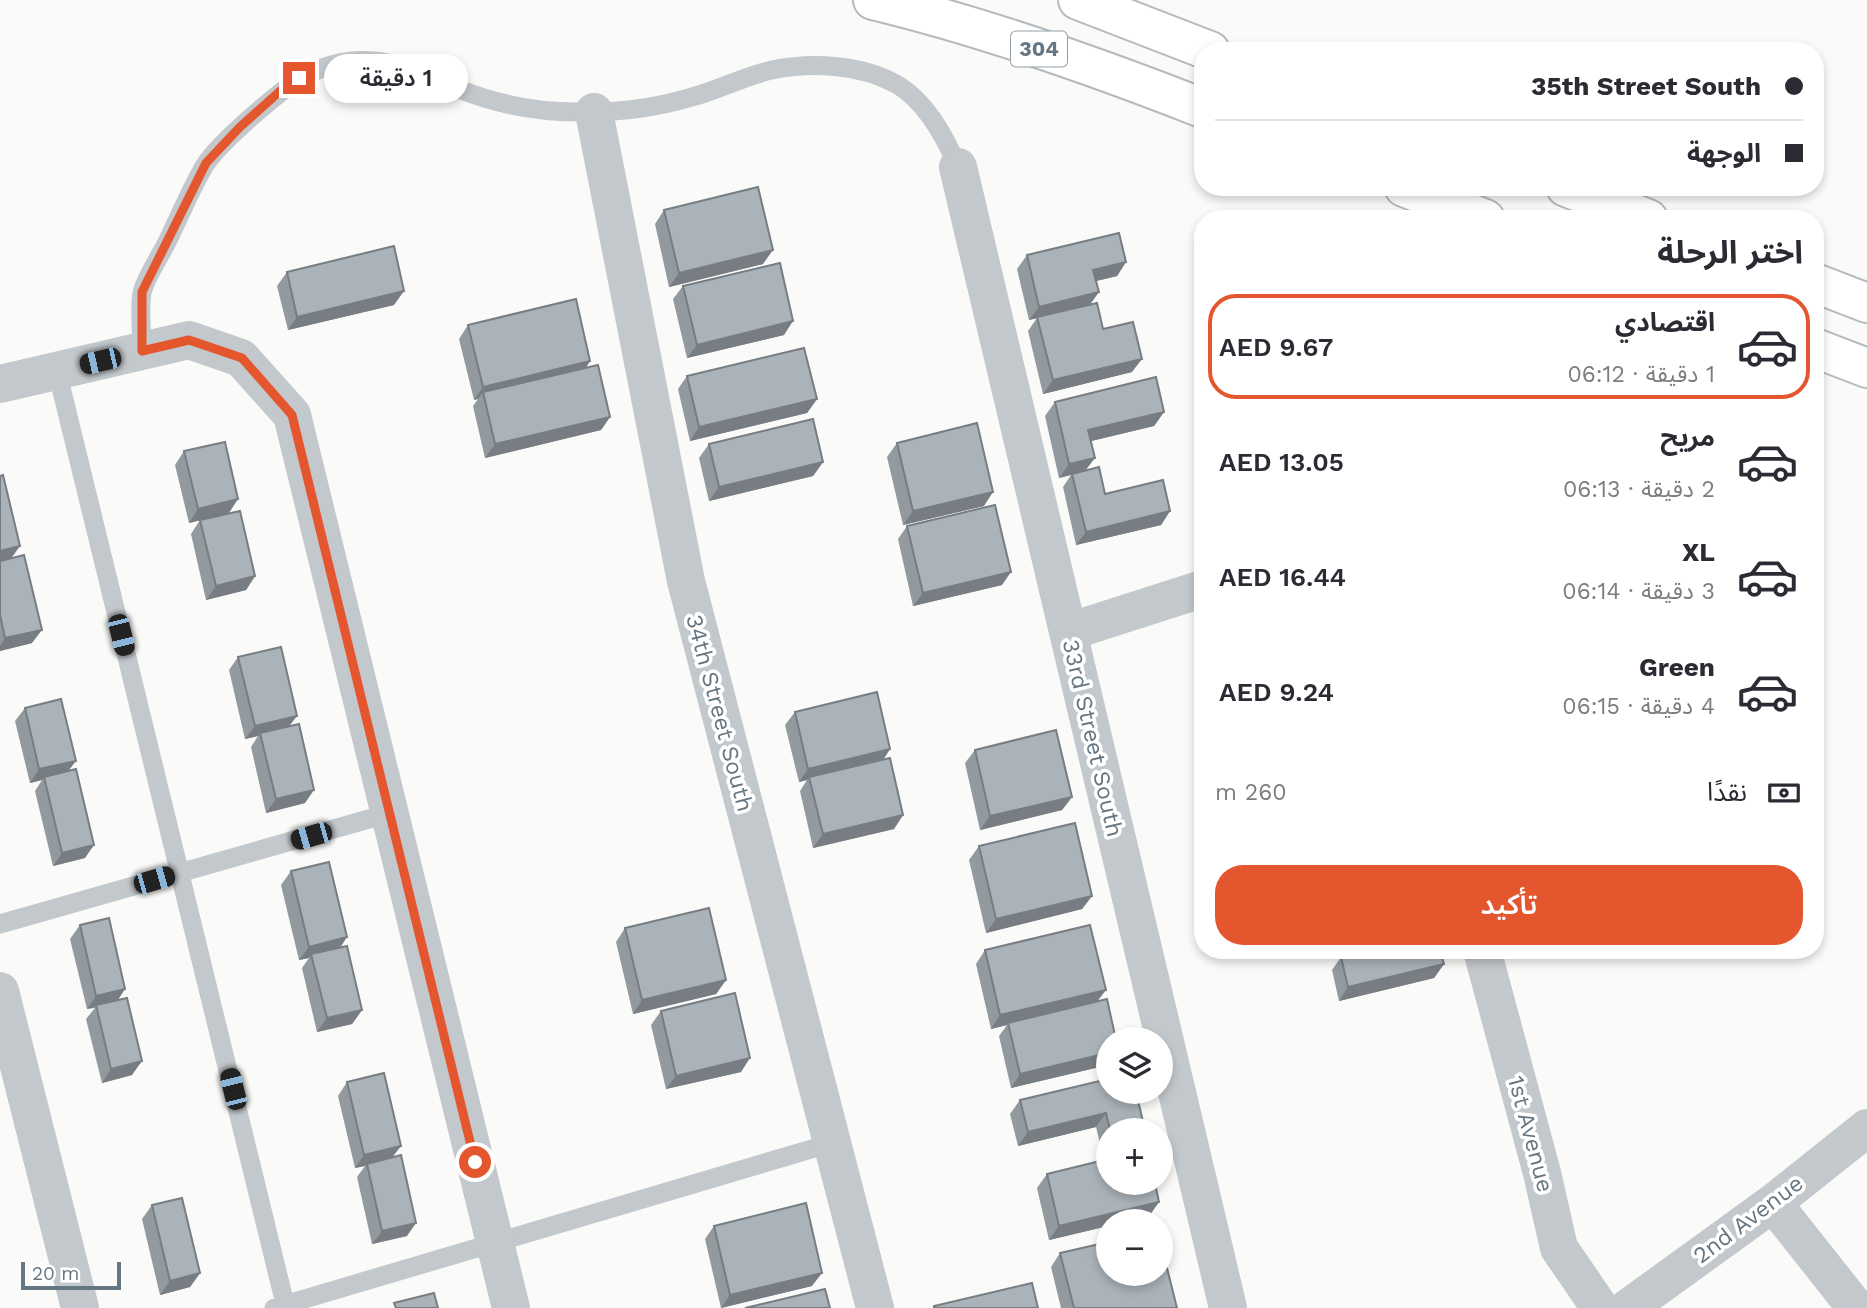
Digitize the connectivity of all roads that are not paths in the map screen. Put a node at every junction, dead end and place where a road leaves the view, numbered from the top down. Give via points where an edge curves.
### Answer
1 (873, 0) edge
2 (1078, 0) edge
3 (1194, 45) edge
4 (1194, 105) edge
5 (594, 112) junction
6 (958, 167) joint
7 (1427, 196) edge
8 (1589, 196) edge
9 (1462, 210) edge
10 (1625, 210) edge
11 (1824, 286) edge
12 (1867, 303) edge
13 (142, 351) junction
14 (1824, 351) edge
15 (1867, 368) edge
16 (57, 370) junction
17 (0, 384) edge
18 (1194, 592) edge
19 (1068, 632) junction
20 (390, 813) junction
21 (180, 873) junction
22 (0, 924) edge
23 (1484, 959) edge
24 (0, 991) edge
25 (1867, 1128) edge
26 (832, 1143) junction
27 (1773, 1203) junction
28 (495, 1243) junction
29 (282, 1307) edge
30 (80, 1308) edge
31 (511, 1308) edge
32 (875, 1308) edge
33 (1228, 1308) edge
34 (1600, 1308) edge
35 (1628, 1308) edge
36 (1856, 1308) edge

1 - 4 main road, 304 via 1095,67
2 - 3 main road, 304
5 - 6 lane via 657,106 770,70 845,68 897,84 913,98 941,132
5 - 13 lane via 538,110 499,102 398,64 372,61 345,62 299,78 240,127 206,163 142,292
5 - 26 street, 34th Street South via 686,581
6 - 19 street, 33rd Street South
7 - 9 main road
8 - 10 main road
11 - 12 main road
13 - 16 street
13 - 20 street via 189,340 242,358 292,415
14 - 15 main road
16 - 17 street
16 - 21 lane
18 - 19 street
19 - 33 street, 33rd Street South
20 - 21 lane
20 - 28 street
21 - 22 lane
21 - 29 lane
23 - 34 street, 1st Avenue via 1559,1248
24 - 30 street
25 - 27 street, 2nd Avenue
26 - 28 lane
26 - 32 street, 34th Street South
27 - 35 street, 2nd Avenue
27 - 36 street
28 - 29 lane
28 - 31 street

